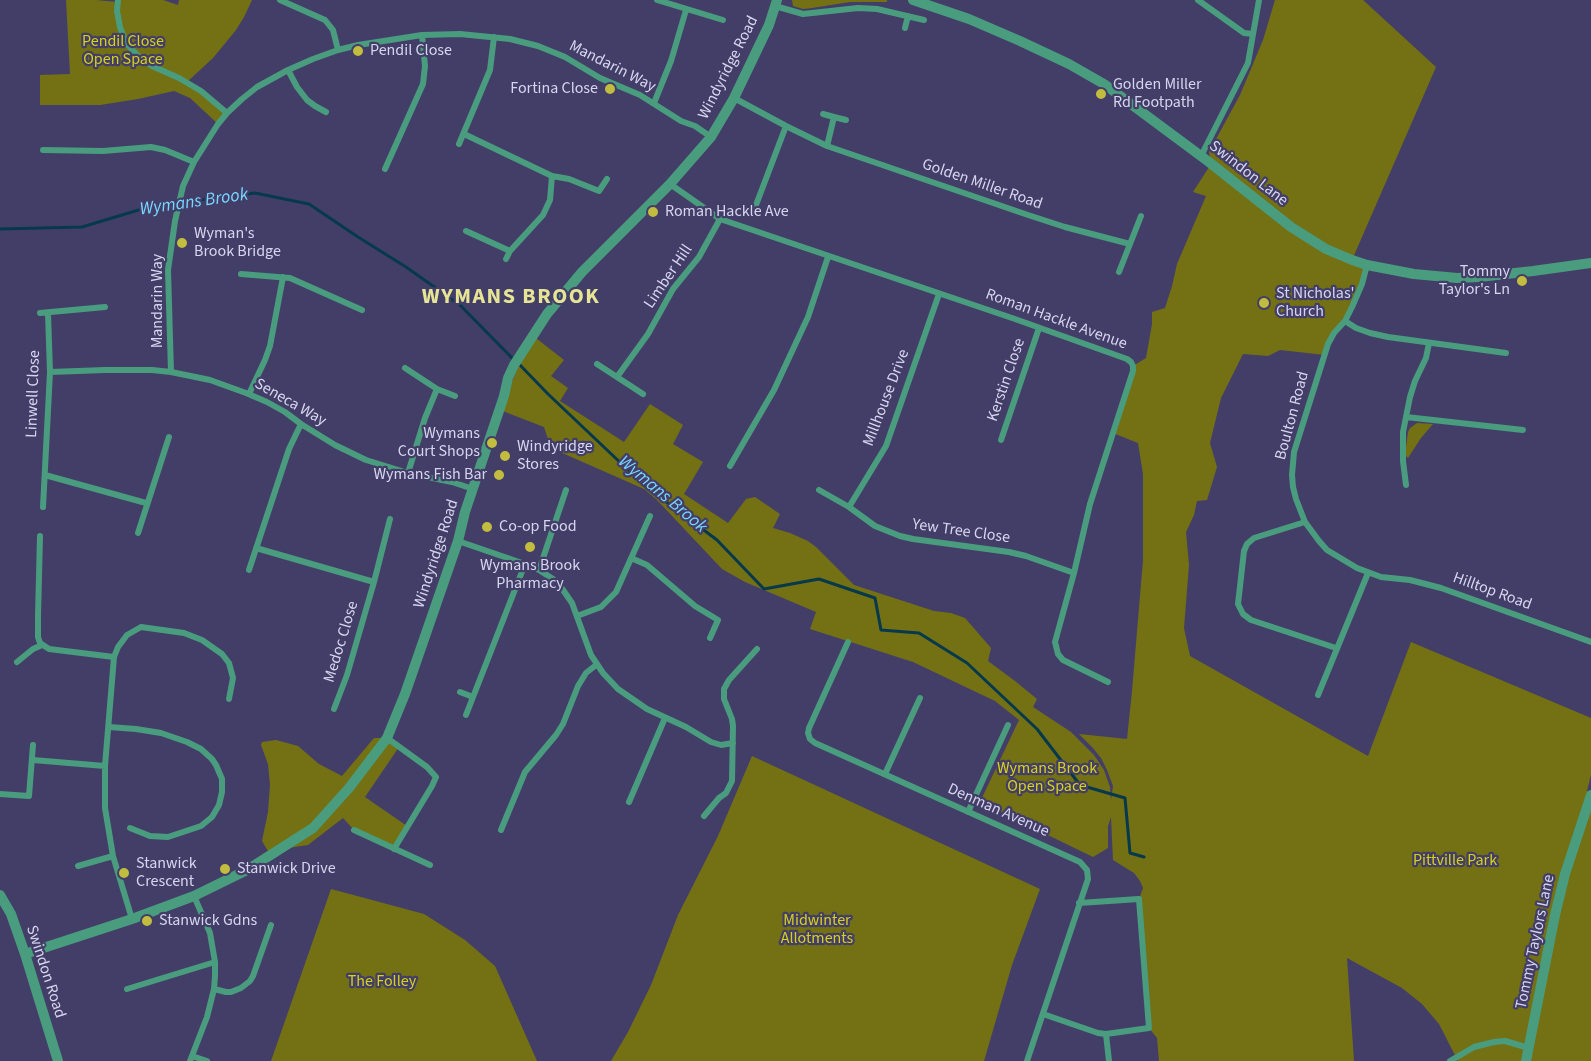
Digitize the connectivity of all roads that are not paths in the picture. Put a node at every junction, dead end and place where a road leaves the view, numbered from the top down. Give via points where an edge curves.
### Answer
1 (118, 0) edge
2 (280, 0) edge
3 (657, 0) edge
4 (912, 0) edge
5 (1198, 0) edge
6 (1259, 0) edge
7 (776, 3) edge
8 (687, 10) junction
9 (908, 16) junction
10 (723, 20) dead end
11 (924, 20) dead end
12 (905, 28) dead end
13 (1253, 34) junction
14 (422, 35) junction
15 (494, 37) junction
16 (338, 50) junction
17 (288, 70) junction
18 (734, 98) junction
19 (654, 103) junction
20 (326, 112) dead end
21 (227, 114) junction
22 (823, 114) dead end
23 (834, 117) junction
24 (846, 120) dead end
25 (786, 126) junction
26 (464, 134) junction
27 (711, 138) junction
28 (459, 144) dead end
29 (827, 146) junction
30 (43, 150) dead end
31 (1205, 159) junction
32 (194, 162) junction
33 (385, 169) dead end
34 (552, 176) junction
35 (607, 179) dead end
36 (670, 184) junction
37 (756, 205) dead end
38 (1141, 216) dead end
39 (720, 219) junction
40 (466, 231) dead end
41 (1130, 244) junction
42 (510, 251) junction
43 (828, 257) junction
44 (506, 259) dead end
45 (1591, 263) edge
46 (1367, 265) junction
47 (1119, 272) dead end
48 (242, 274) dead end
49 (283, 277) junction
50 (939, 294) junction
51 (105, 307) dead end
52 (362, 310) dead end
53 (40, 313) dead end
54 (48, 313) junction
55 (1345, 321) junction
56 (1039, 328) junction
57 (1428, 343) junction
58 (1506, 353) dead end
59 (597, 364) dead end
60 (405, 368) dead end
61 (50, 372) junction
62 (171, 372) junction
63 (617, 377) junction
64 (437, 389) junction
65 (249, 394) junction
66 (643, 394) dead end
67 (455, 396) dead end
68 (1406, 417) junction
69 (301, 424) junction
70 (1523, 430) dead end
71 (169, 437) dead end
72 (1001, 440) dead end
73 (730, 466) dead end
74 (408, 473) junction
75 (45, 475) junction
76 (1406, 485) dead end
77 (474, 490) junction
78 (566, 490) dead end
79 (819, 490) dead end
80 (146, 503) junction
81 (43, 507) dead end
82 (849, 507) junction
83 (650, 516) dead end
84 (390, 519) dead end
85 (1305, 522) junction
86 (138, 533) dead end
87 (40, 536) dead end
88 (458, 541) junction
89 (256, 548) junction
90 (631, 558) junction
91 (525, 564) junction
92 (249, 570) dead end
93 (539, 570) junction
94 (1074, 573) junction
95 (1368, 573) junction
96 (1381, 577) joint
97 (374, 582) junction
98 (578, 616) junction
99 (710, 638) dead end
100 (848, 642) dead end
101 (1591, 642) edge
102 (42, 645) junction
103 (1336, 648) junction
104 (757, 649) dead end
105 (114, 657) junction
106 (17, 662) dead end
107 (596, 665) junction
108 (1108, 682) dead end
109 (460, 692) dead end
110 (1318, 695) dead end
111 (473, 697) junction
112 (920, 698) dead end
113 (229, 699) dead end
114 (334, 709) dead end
115 (466, 715) dead end
116 (665, 718) junction
117 (1008, 725) dead end
118 (109, 727) junction
119 (387, 738) junction
120 (733, 743) junction
121 (33, 745) dead end
122 (33, 760) junction
123 (105, 766) junction
124 (885, 774) junction
125 (0, 794) edge
126 (1591, 795) edge
127 (630, 802) dead end
128 (968, 812) junction
129 (704, 816) dead end
130 (130, 828) dead end
131 (354, 830) dead end
132 (501, 830) dead end
133 (394, 849) junction
134 (112, 856) junction
135 (430, 865) dead end
136 (78, 866) dead end
137 (0, 895) edge
138 (194, 896) junction
139 (1079, 903) junction
140 (132, 919) junction
141 (271, 925) dead end
142 (25, 954) junction
143 (215, 962) junction
144 (127, 989) dead end
145 (214, 989) junction
146 (1043, 1014) junction
147 (1106, 1034) junction
148 (1530, 1048) junction
149 (191, 1058) edge
150 (58, 1061) edge
151 (207, 1061) edge
152 (1027, 1061) edge
153 (1109, 1061) edge
154 (1449, 1061) edge
155 (1526, 1061) edge

1 - 21 street via 120,27 126,43 138,56 201,91
2 - 16 street via 325,20 333,30
3 - 8 street
4 - 31 street, Swindon Lane via 969,19 1069,64 1104,84
5 - 13 street via 1244,33
6 - 13 street
7 - 9 street via 803,14 865,8
7 - 18 street, Windyridge Road
8 - 10 street
8 - 19 street
9 - 11 street
9 - 12 street
13 - 31 street via 1248,63
14 - 15 street, Mandarin Way
14 - 16 street, Mandarin Way
14 - 33 street via 423,84
15 - 19 street, Mandarin Way via 552,51
15 - 26 street via 490,70
16 - 17 street, Mandarin Way
17 - 20 street via 307,99
17 - 21 street, Mandarin Way via 257,87
18 - 25 street, Golden Miller Road
18 - 27 street, Windyridge Road
19 - 27 street, Mandarin Way
21 - 32 street, Mandarin Way
22 - 23 street
23 - 24 street
23 - 29 street
25 - 29 street, Golden Miller Road
25 - 37 street
26 - 28 street
26 - 34 street
27 - 36 street, Windyridge Road
29 - 41 street, Golden Miller Road via 1065,227
30 - 32 street via 151,147
31 - 46 street, Swindon Lane via 1291,227 1317,244
32 - 62 street, Mandarin Way via 174,221 168,270
34 - 35 street via 599,191
34 - 42 street via 547,208
36 - 39 street, Roman Hackle Avenue
36 - 77 street, Windyridge Road via 582,272 532,335 508,378
38 - 41 street
39 - 43 street, Roman Hackle Avenue
39 - 63 street, Limber Hill via 699,257 673,289 648,334
40 - 42 street
41 - 47 street
42 - 44 street
43 - 50 street, Roman Hackle Avenue
43 - 73 street via 808,317 774,390
45 - 46 street, Swindon Lane via 1457,278
46 - 55 street, Boulton Road
48 - 49 street
49 - 52 street
49 - 65 street via 270,346
50 - 56 street, Roman Hackle Avenue
50 - 82 street, Millhouse Drive via 886,446
51 - 54 street
53 - 54 street
54 - 61 street, Linwell Close
55 - 57 street via 1370,333
55 - 85 street, Boulton Road via 1328,344 1294,452 1293,487
56 - 72 street, Kerstin Close
56 - 94 street, Roman Hackle Avenue via 1127,359 1134,366 1090,504
57 - 58 street
57 - 68 street
59 - 63 street
60 - 64 street
61 - 62 street, Seneca Way
61 - 75 street, Linwell Close
62 - 65 street, Seneca Way
63 - 66 street
64 - 67 street
64 - 74 street
65 - 69 street, Seneca Way
68 - 70 street
68 - 76 street via 1402,446
69 - 74 street, Seneca Way via 366,460
69 - 89 street
71 - 80 street
74 - 77 street, Seneca Way
75 - 80 street
75 - 81 street, Linwell Close
77 - 88 street, Windyridge Road
78 - 93 street
79 - 82 street, Yew Tree Close
80 - 86 street
82 - 94 street, Yew Tree Close via 875,526 900,536 1009,552
83 - 90 street
84 - 97 street, Medoc Close
85 - 95 street, Boulton Road via 1327,550
85 - 103 street via 1254,538 1247,544 1238,604 1251,620
87 - 102 street via 38,632
88 - 91 street
88 - 119 street, Windyridge Road
89 - 92 street
89 - 97 street, Medoc Close
90 - 98 street via 612,597 601,607
90 - 99 street via 647,565 695,606 718,620
91 - 93 street
91 - 111 street
93 - 98 street via 561,587
94 - 108 street, Roman Hackle Avenue via 1055,648 1063,660
95 - 96 street, Boulton Road
95 - 103 street
96 - 101 street, Hilltop Road via 1442,588
97 - 114 street, Medoc Close
98 - 107 street
100 - 124 street, Denman Avenue via 808,736
102 - 105 street
102 - 106 street
103 - 110 street
104 - 120 street via 724,689
105 - 113 street via 127,635 136,629 184,633 202,640 226,658 232,673
105 - 118 street
107 - 116 street via 627,697
107 - 132 street via 578,686 559,729 520,779
109 - 111 street
111 - 115 street
112 - 124 street
116 - 120 street via 716,744
116 - 127 street
117 - 128 street
118 - 123 street
118 - 130 street via 170,735 187,742 212,759 222,778 219,805 201,826 168,837 150,836
119 - 133 street via 436,777
119 - 138 street, Windyridge Road via 312,828 247,870
120 - 129 street via 731,786
121 - 122 street
122 - 123 street
122 - 125 street via 29,796
123 - 134 street via 105,808
124 - 128 street, Denman Avenue
126 - 148 street, Tommy Taylors Lane via 1555,915
128 - 139 street, Denman Avenue via 1083,864 1088,879
131 - 133 street
133 - 135 street
134 - 136 street
134 - 140 street
137 - 142 street, Swindon Road
138 - 140 street, Windyridge Road
138 - 143 street via 210,933
139 - 146 street, Denman Avenue
139 - 147 street via 1139,899 1149,1028
140 - 142 street, Windyridge Road
141 - 145 street via 250,981 236,990
142 - 150 street, Swindon Road
143 - 144 street
143 - 145 street
145 - 149 street
146 - 147 street
146 - 152 street, Denman Avenue
147 - 153 street
148 - 154 street via 1494,1042 1474,1047
148 - 155 street, Tommy Taylors Lane
149 - 151 street

